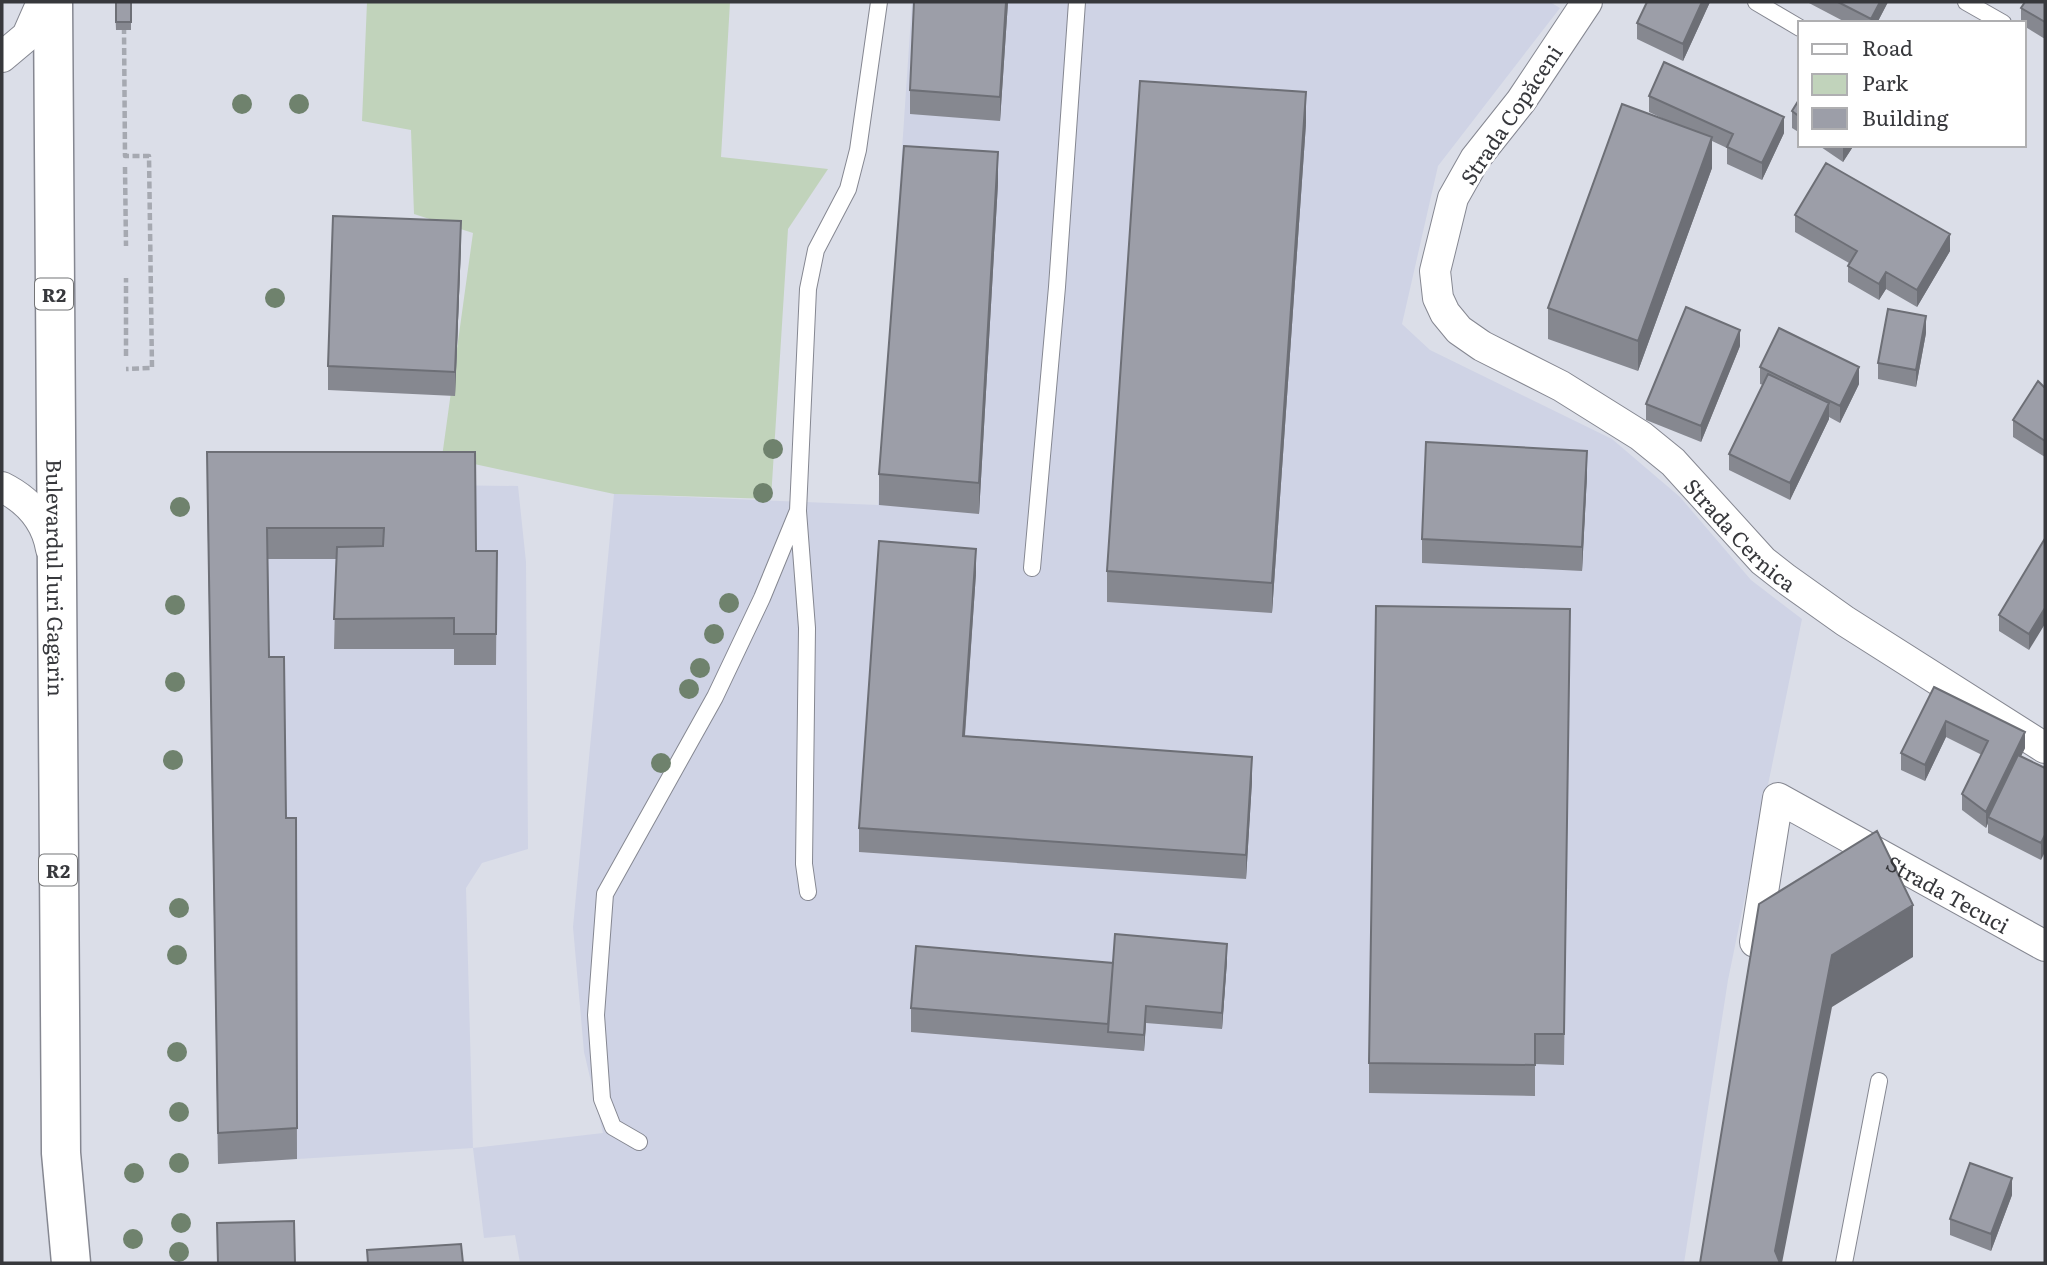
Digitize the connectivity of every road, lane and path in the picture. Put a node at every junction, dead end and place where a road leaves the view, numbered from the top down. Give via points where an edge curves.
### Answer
1 (42, 2) edge
2 (53, 2) edge
3 (879, 2) edge
4 (1077, 2) edge
5 (1756, 2) edge
6 (1966, 2) edge
7 (1579, 4) edge
8 (124, 15) edge
9 (1999, 21) edge
10 (1798, 27) edge
11 (2, 57) edge
12 (125, 167) dead end
13 (126, 246) dead end
14 (126, 278) dead end
15 (1445, 313) joint
16 (126, 356) dead end
17 (126, 369) dead end
18 (2, 487) edge
19 (798, 511) junction
20 (1032, 568) dead end
21 (56, 587) junction
22 (2045, 748) edge
23 (808, 892) dead end
24 (2045, 946) edge
25 (1750, 976) edge
26 (1878, 1081) dead end
27 (639, 1142) dead end
28 (61, 1153) junction
29 (48, 1263) edge
30 (71, 1263) edge
31 (1844, 1263) edge

1 - 11 street via 27,36
2 - 21 main road, Bulevardul Iuri Gagarin / R2
3 - 19 lane via 859,149 848,189 816,250 808,289
4 - 20 lane
5 - 10 lane
6 - 9 lane
7 - 15 street, Strada Copăceni via 1521,101 1475,159 1453,198 1435,271
8 - 17 path via 125,156 149,156 152,368
12 - 13 path
14 - 16 path
15 - 22 street, Strada Cernica via 1459,331 1482,346 1561,386 1641,436 1673,462 1763,561 1786,579
18 - 21 street via 37,513 49,536
19 - 23 lane via 807,628 804,864
19 - 27 lane via 715,697 604,894 596,1015 602,1099 613,1127
21 - 28 main road, Bulevardul Iuri Gagarin / R2
24 - 25 street, Strada Tecuci via 1778,798
26 - 31 lane
28 - 29 main road, Bulevardul Iuri Gagarin / R2
28 - 30 main road, Bulevardul Iuri Gagarin / R2

